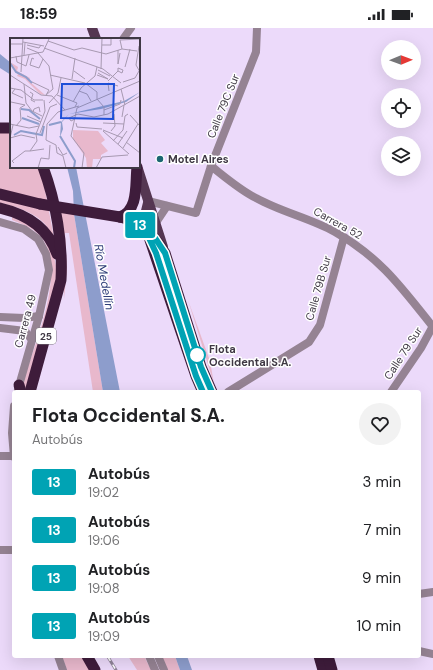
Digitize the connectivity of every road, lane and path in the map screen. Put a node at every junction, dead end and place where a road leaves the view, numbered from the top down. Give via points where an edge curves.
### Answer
1 (92, 28) edge
2 (131, 28) edge
3 (257, 28) edge
4 (96, 38) edge
5 (123, 38) edge
6 (211, 166) junction
7 (43, 168) edge
8 (137, 168) edge
9 (137, 168) edge
10 (0, 194) edge
11 (148, 201) junction
12 (167, 206) junction
13 (0, 208) edge
14 (120, 217) junction
15 (0, 222) edge
16 (138, 223) junction
17 (155, 224) junction
18 (344, 238) junction
19 (165, 253) junction
20 (61, 280) junction
21 (39, 316) junction
22 (0, 317) edge
23 (433, 327) edge
24 (0, 328) edge
25 (32, 340) junction
26 (19, 390) edge
27 (31, 390) edge
28 (202, 390) edge
29 (211, 390) edge
30 (231, 390) edge
31 (392, 390) edge
32 (0, 456) edge
33 (12, 456) edge
34 (0, 550) edge
35 (12, 550) edge
36 (433, 592) edge
37 (421, 594) edge
38 (421, 651) edge
39 (433, 654) edge
40 (59, 658) edge
41 (88, 658) edge
42 (149, 658) edge
43 (159, 658) edge
44 (320, 658) edge
45 (329, 658) edge
46 (63, 670) edge
47 (95, 670) edge
48 (155, 670) edge
49 (164, 670) edge
50 (323, 670) edge
51 (332, 670) edge

1 - 4 main road
2 - 5 street
3 - 6 street, Calle 79C Sur via 256,52
6 - 12 street, Calle 79C Sur via 196,213
6 - 18 street, Carrera 52 via 256,198 314,222
7 - 20 highway via 55,213
8 - 11 main road
9 - 14 highway via 134,202 128,212
10 - 14 highway, bridge via 40,204
11 - 12 street
11 - 16 main road via 145,214
11 - 17 main road
12 - 17 street
13 - 20 highway, 25 via 25,216 48,235 59,259
14 - 16 highway
15 - 21 street, Carrera 49 via 32,233 46,254 48,274
16 - 19 highway via 155,238
16 - 28 highway via 156,253
17 - 19 main road
18 - 23 street, Carrera 52 via 380,263
18 - 30 street, Calle 79B Sur via 320,325 314,336 309,342
19 - 29 highway via 201,367
20 - 27 highway, 25
21 - 22 street
21 - 25 street, Carrera 49
23 - 31 street, Calle 79 Sur
24 - 25 street via 25,331
25 - 26 street, Carrera 49
32 - 33 street
34 - 35 street
36 - 37 street
38 - 39 street
40 - 46 street
41 - 47 highway
42 - 48 street
43 - 49 street
44 - 50 highway
45 - 51 highway

